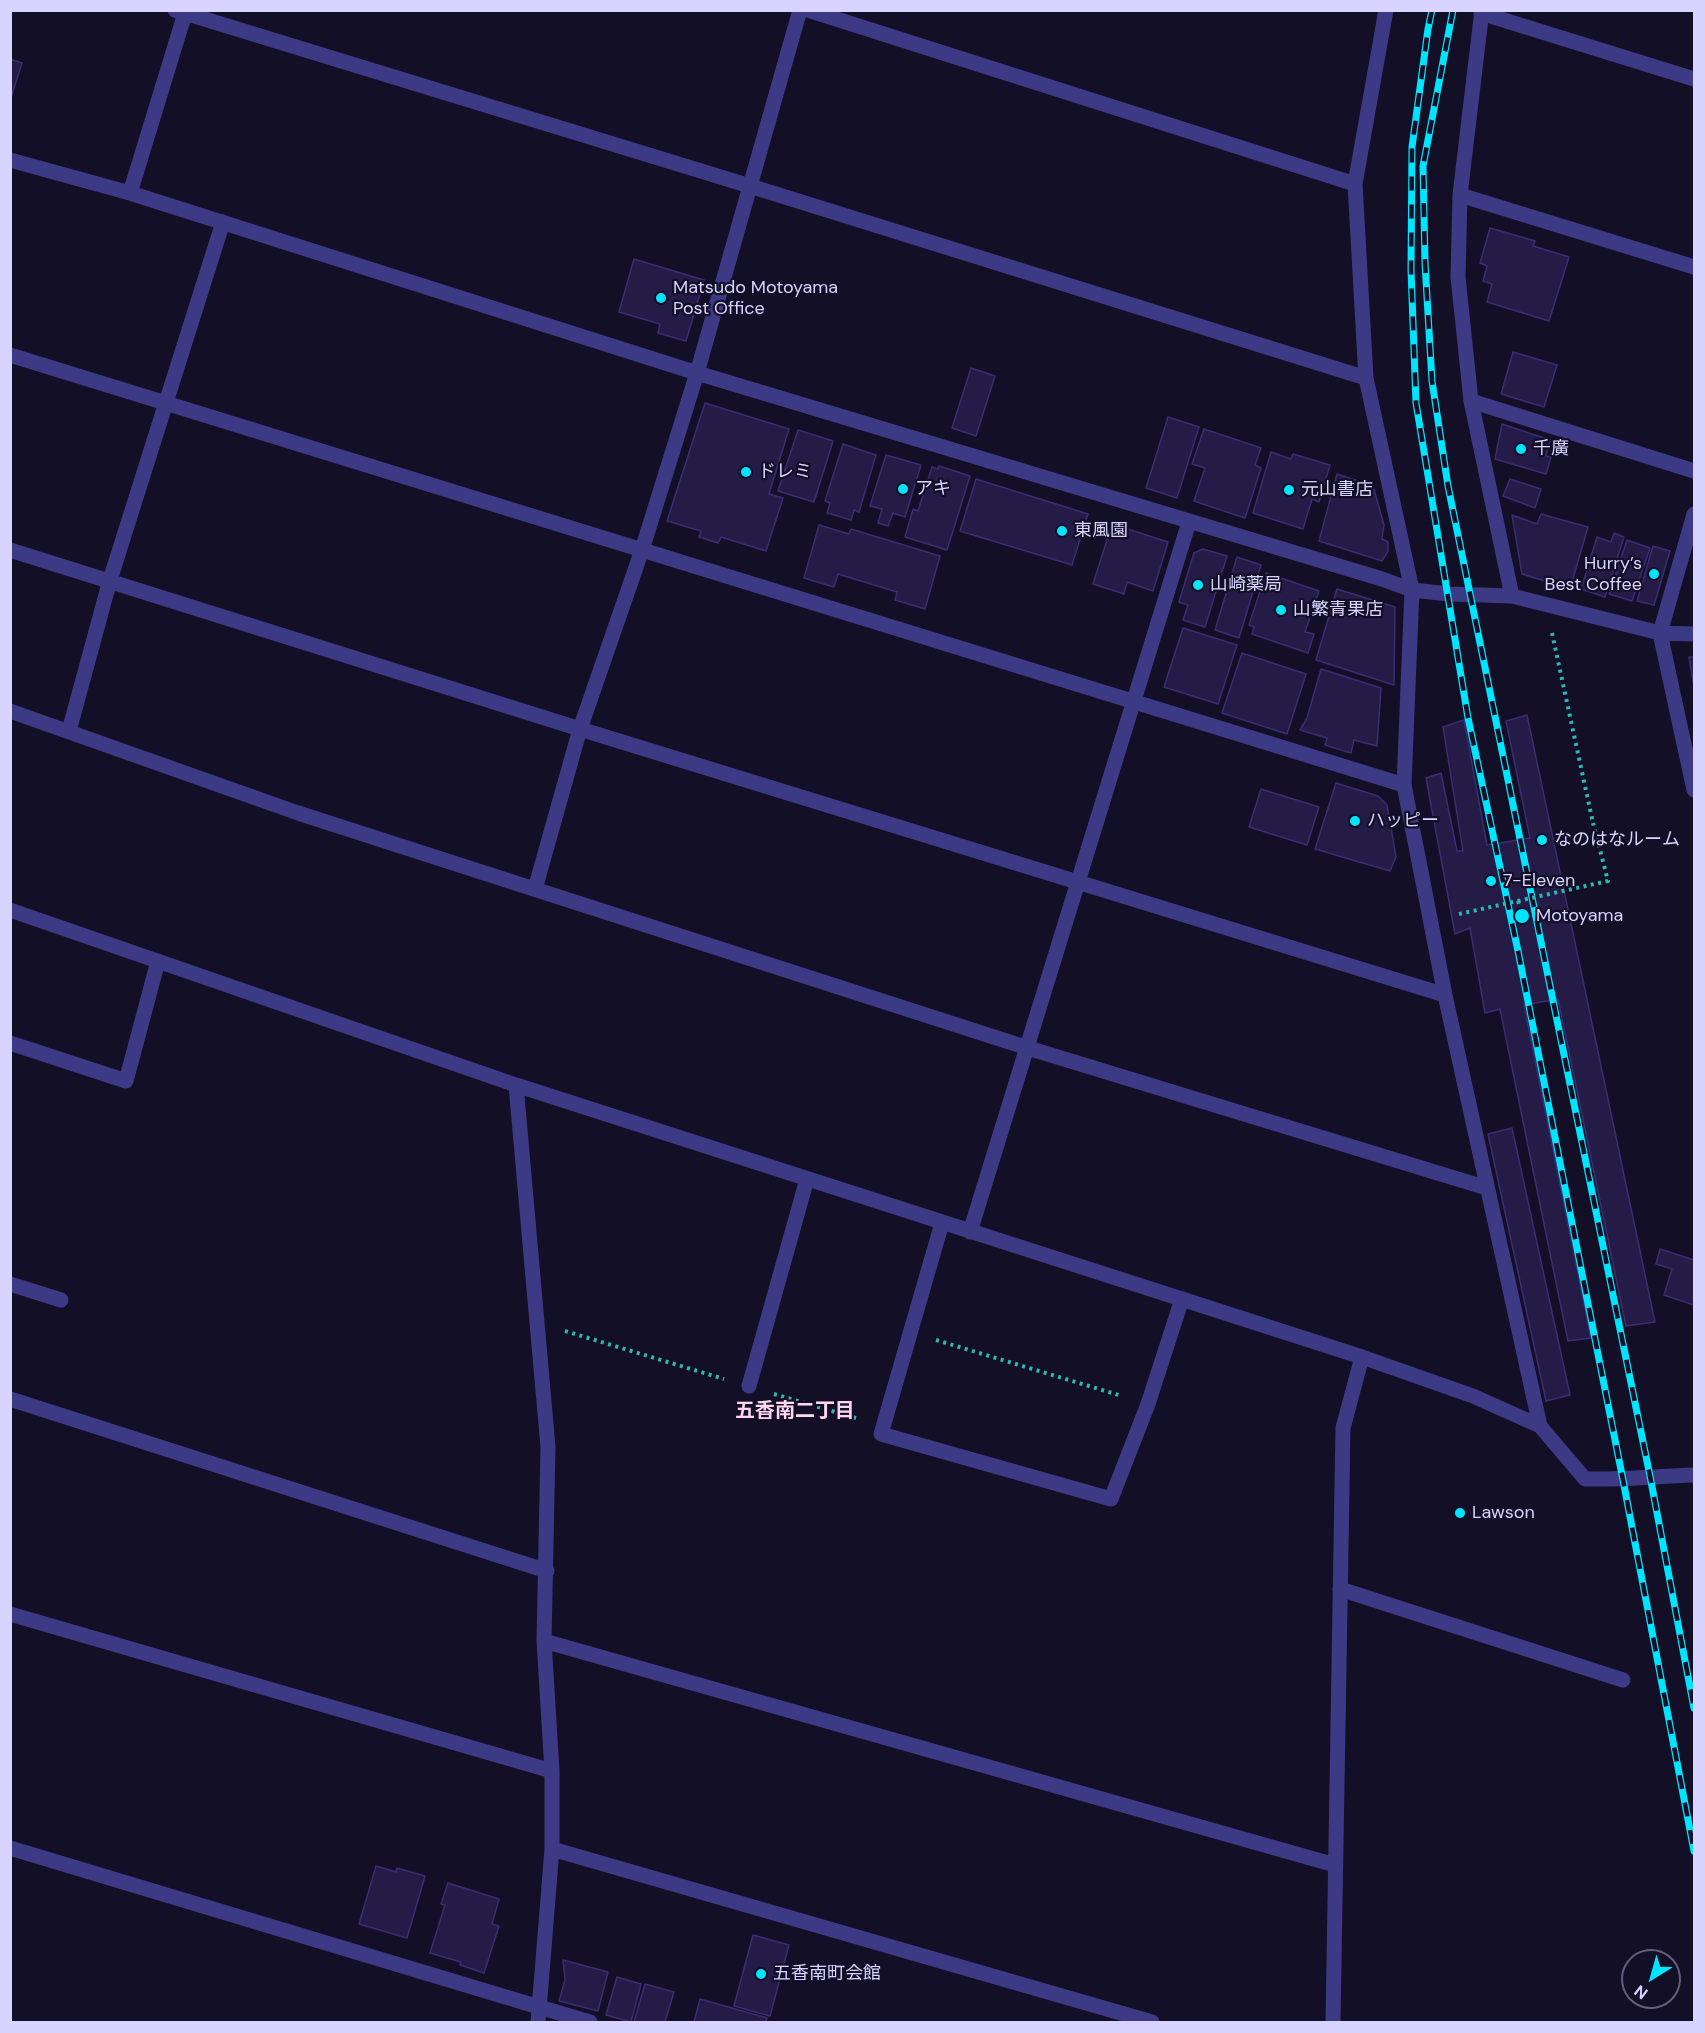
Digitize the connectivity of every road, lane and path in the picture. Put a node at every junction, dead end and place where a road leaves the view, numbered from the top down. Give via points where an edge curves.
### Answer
1 (800, 10) edge
2 (808, 10) edge
3 (1386, 10) edge
4 (182, 12) edge
5 (1482, 12) edge
6 (1695, 79) edge
7 (10, 160) edge
8 (1355, 184) junction
9 (750, 186) junction
10 (130, 193) junction
11 (1460, 195) junction
12 (223, 222) junction
13 (1695, 267) edge
14 (10, 355) edge
15 (697, 373) junction
16 (1366, 378) junction
17 (1471, 401) junction
18 (166, 403) junction
19 (1695, 471) edge
20 (1695, 513) edge
21 (1189, 522) junction
22 (10, 550) edge
23 (642, 550) junction
24 (110, 580) junction
25 (1412, 590) junction
26 (1512, 596) junction
27 (1546, 604) junction
28 (1660, 633) junction
29 (1695, 634) edge
30 (1134, 703) junction
31 (10, 711) edge
32 (580, 729) junction
33 (69, 731) junction
34 (1404, 785) junction
35 (1695, 790) edge
36 (1079, 883) junction
37 (535, 889) junction
38 (1518, 901) junction
39 (1520, 908) dead end
40 (10, 910) edge
41 (1459, 914) dead end
42 (158, 961) junction
43 (1446, 995) junction
44 (10, 1043) edge
45 (1028, 1048) junction
46 (516, 1085) junction
47 (807, 1179) junction
48 (1487, 1188) junction
49 (942, 1223) junction
50 (970, 1232) junction
51 (10, 1284) edge
52 (1182, 1299) junction
53 (61, 1300) dead end
54 (537, 1322) junction
55 (910, 1332) junction
56 (1362, 1357) junction
57 (749, 1386) junction
58 (10, 1399) edge
59 (1148, 1404) junction
60 (883, 1426) junction
61 (1540, 1426) junction
62 (1695, 1475) edge
63 (547, 1571) junction
64 (1340, 1589) junction
65 (10, 1614) edge
66 (544, 1641) junction
67 (1623, 1680) dead end
68 (552, 1772) junction
69 (10, 1848) edge
70 (552, 1849) junction
71 (1335, 1866) junction
72 (538, 2015) edge
73 (590, 2022) edge
74 (1152, 2022) edge
75 (1333, 2022) edge

1 - 9 street
2 - 8 street
3 - 8 street
4 - 9 street
4 - 10 street
5 - 6 street
5 - 11 street
7 - 10 street
8 - 16 street
9 - 15 street
9 - 16 street
10 - 12 street
11 - 13 street
11 - 17 street via 1458,277
12 - 15 street
12 - 18 street
14 - 18 street
15 - 21 street
15 - 23 street
16 - 25 street
17 - 19 street
17 - 26 street
18 - 23 street
18 - 24 street
20 - 28 street
21 - 25 street
21 - 30 street
22 - 24 street
23 - 30 street
23 - 32 street
24 - 32 street
24 - 33 street
25 - 26 street
25 - 34 street
26 - 27 street
27 - 28 street
27 - 38 path, bridge via 1608,881
28 - 29 street
28 - 35 street
30 - 34 street
30 - 36 street
31 - 33 street
32 - 36 street
32 - 37 street
33 - 37 street via 298,813
34 - 43 street
36 - 43 street
36 - 45 street
37 - 45 street
38 - 39 path, bridge
38 - 41 path, bridge
40 - 42 street
42 - 44 street via 126,1081
42 - 46 street
43 - 48 street
45 - 48 street
45 - 50 street
46 - 47 street
46 - 54 street
47 - 49 street
47 - 57 street
48 - 61 street
49 - 50 street
49 - 55 street
50 - 52 street
51 - 53 street
52 - 56 street
52 - 59 street
54 - 57 path
54 - 63 street via 548,1447
55 - 59 path
55 - 60 street
56 - 61 street via 1473,1396
56 - 64 street via 1343,1428
57 - 60 path
58 - 63 street
59 - 60 street via 1111,1499 881,1434
61 - 62 street via 1585,1479
63 - 66 street
64 - 67 street
64 - 71 street
65 - 68 street
66 - 68 street
66 - 71 street
68 - 70 street
69 - 72 street
70 - 72 street
70 - 74 street
71 - 75 street
72 - 73 street

